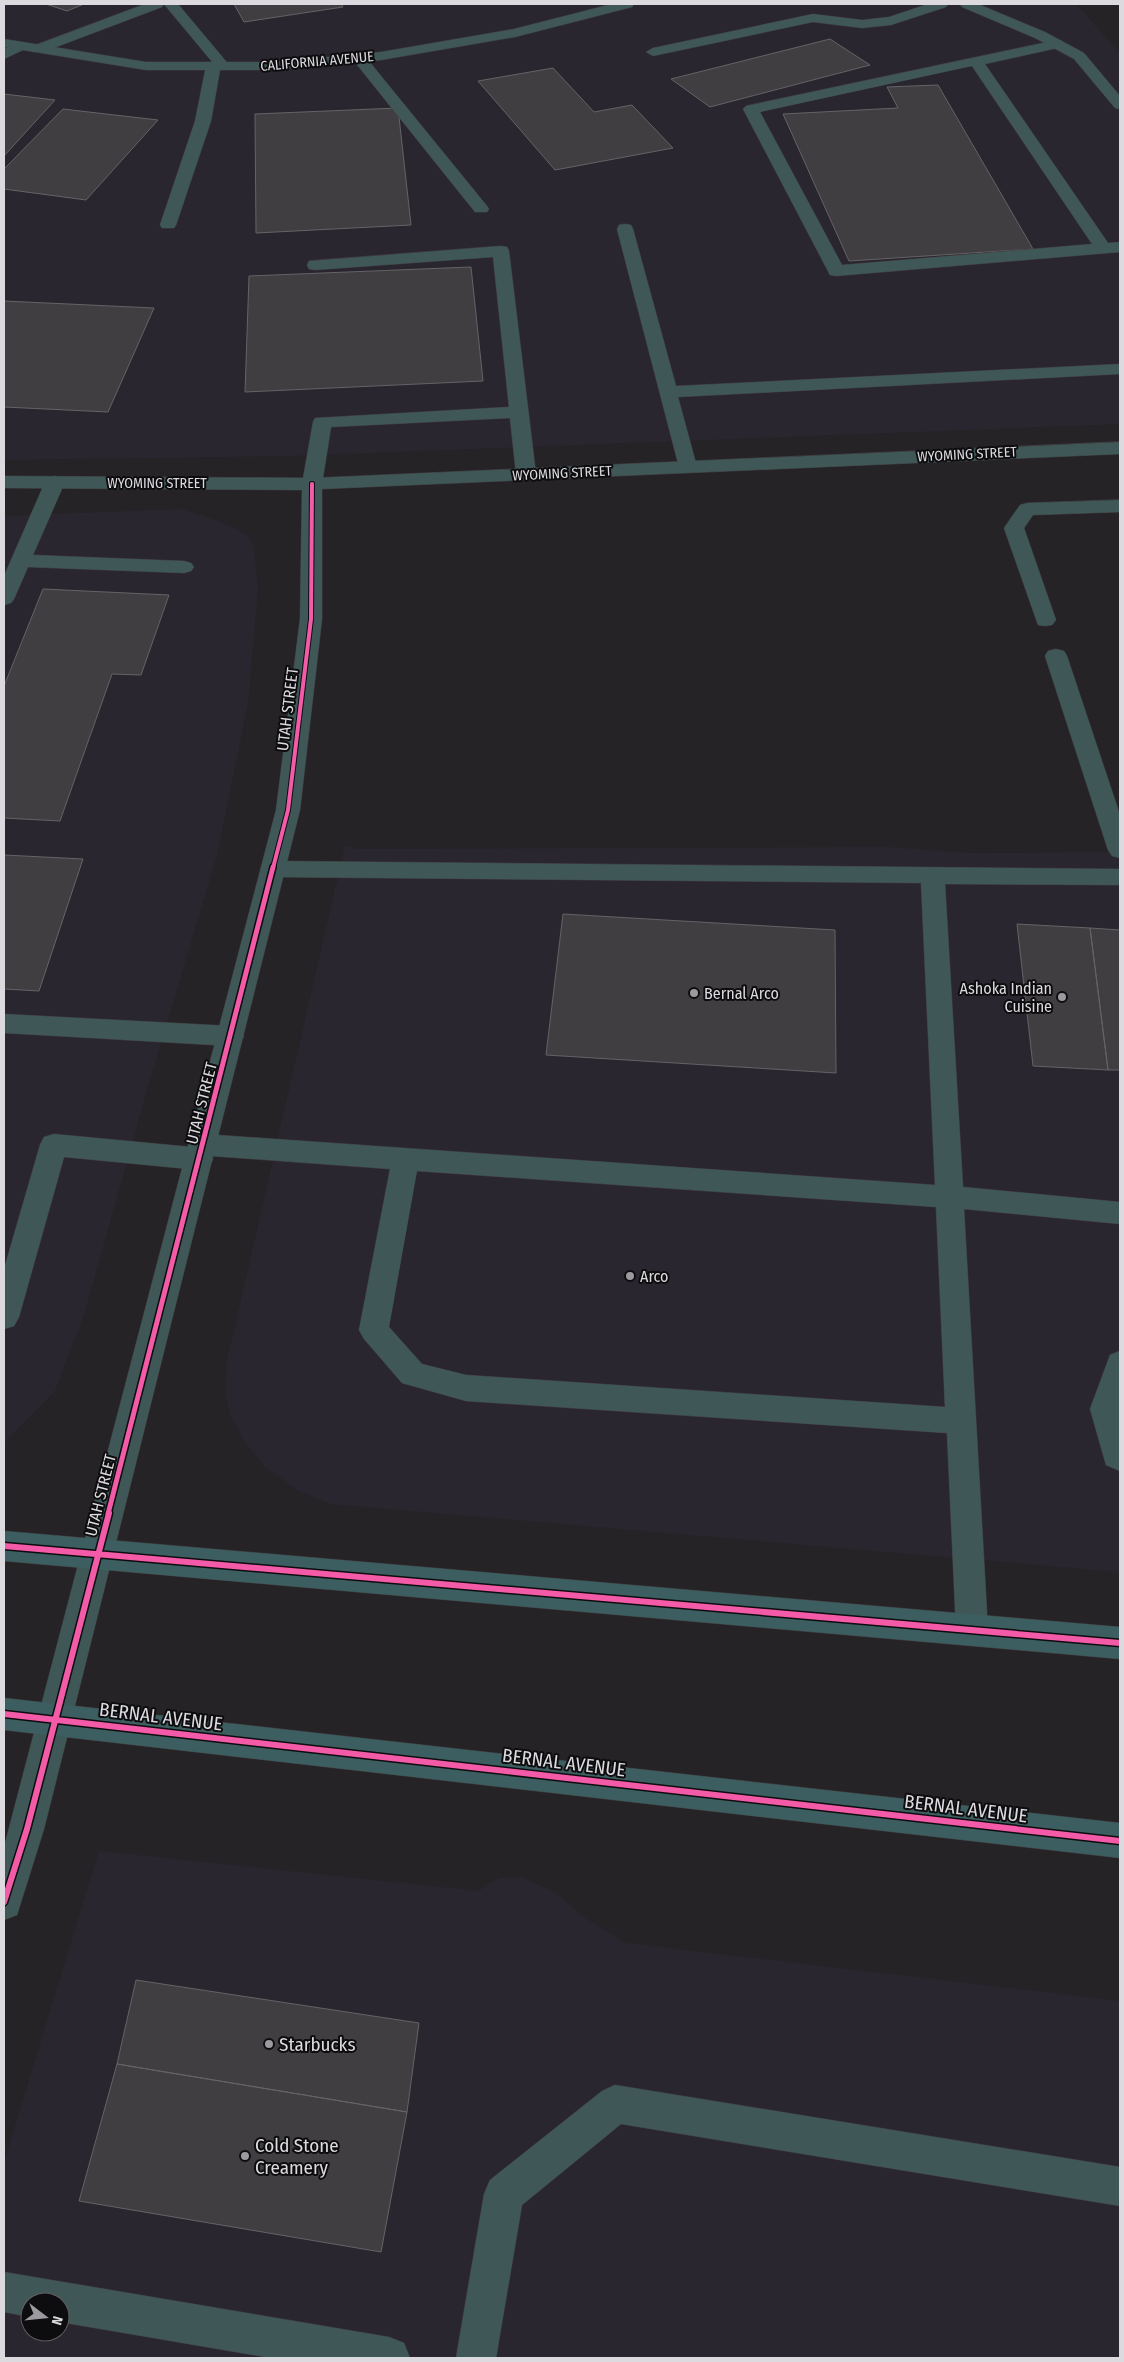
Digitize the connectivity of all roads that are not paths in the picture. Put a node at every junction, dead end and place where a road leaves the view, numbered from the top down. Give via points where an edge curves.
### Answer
1 (157, 4) edge
2 (171, 4) edge
3 (627, 4) edge
4 (942, 4) edge
5 (967, 4) edge
6 (602, 6) edge
7 (4, 43) edge
8 (1057, 44) junction
9 (20, 46) junction
10 (38, 49) junction
11 (653, 52) dead end
12 (4, 55) edge
13 (359, 58) junction
14 (976, 61) junction
15 (218, 66) junction
16 (1120, 105) edge
17 (481, 210) dead end
18 (168, 225) dead end
19 (625, 229) dead end
20 (1112, 248) edge
21 (314, 265) dead end
22 (1120, 369) edge
23 (668, 392) junction
24 (519, 412) junction
25 (1120, 448) edge
26 (687, 467) junction
27 (526, 474) junction
28 (4, 482) edge
29 (55, 482) junction
30 (312, 484) junction
31 (1120, 506) edge
32 (20, 561) junction
33 (184, 567) dead end
34 (4, 599) edge
35 (1045, 620) dead end
36 (1056, 656) dead end
37 (1120, 850) edge
38 (273, 869) junction
39 (933, 875) junction
40 (1120, 877) edge
41 (4, 1023) edge
42 (231, 1036) junction
43 (201, 1152) junction
44 (405, 1160) junction
45 (950, 1197) junction
46 (1120, 1213) edge
47 (4, 1317) edge
48 (1120, 1364) edge
49 (960, 1421) junction
50 (1120, 1457) edge
51 (4, 1546) edge
52 (98, 1555) junction
53 (972, 1630) junction
54 (1120, 1643) edge
55 (4, 1714) edge
56 (56, 1719) junction
57 (1120, 1841) edge
58 (4, 1902) edge
59 (1120, 2187) edge
60 (4, 2292) edge
61 (390, 2358) edge
62 (476, 2358) edge

1 - 10 street
2 - 15 street
3 - 6 street, CALIFORNIA AVENUE
4 - 11 street via 891,21 862,24 813,18
5 - 8 street
6 - 13 street, CALIFORNIA AVENUE via 514,33
7 - 9 street, CALIFORNIA AVENUE
8 - 14 street
8 - 16 street via 1079,56
9 - 10 street, CALIFORNIA AVENUE
9 - 12 street
10 - 15 street, CALIFORNIA AVENUE via 146,66
13 - 15 street, CALIFORNIA AVENUE via 274,66
13 - 17 street
14 - 20 street
14 - 20 street via 752,108 836,272
15 - 18 street
19 - 23 street
21 - 24 street via 501,251
22 - 23 street
23 - 26 street
24 - 27 street
24 - 30 street, UTAH STREET via 322,422
25 - 26 street, WYOMING STREET
26 - 27 street, WYOMING STREET
27 - 30 street, WYOMING STREET
28 - 29 street, WYOMING STREET
29 - 30 street, WYOMING STREET
29 - 32 street
30 - 38 street, UTAH STREET via 311,619 288,810
31 - 35 street via 1027,508 1014,528
32 - 33 street
32 - 34 street
36 - 37 street
38 - 39 street
38 - 42 street, UTAH STREET
39 - 40 street
39 - 45 street
41 - 42 street
42 - 43 street, UTAH STREET
43 - 44 street
43 - 47 street via 54,1145
43 - 52 street, UTAH STREET
44 - 45 street
44 - 49 street via 374,1330 413,1374 466,1388
45 - 46 street
45 - 49 street
48 - 50 street via 1105,1409 1117,1456
49 - 53 street
51 - 52 main road
52 - 53 main road
52 - 56 street, UTAH STREET
53 - 54 main road
55 - 56 main road, BERNAL AVENUE
56 - 57 main road, BERNAL AVENUE
56 - 58 street, UTAH STREET
59 - 62 street via 615,2104 504,2194
60 - 61 street

